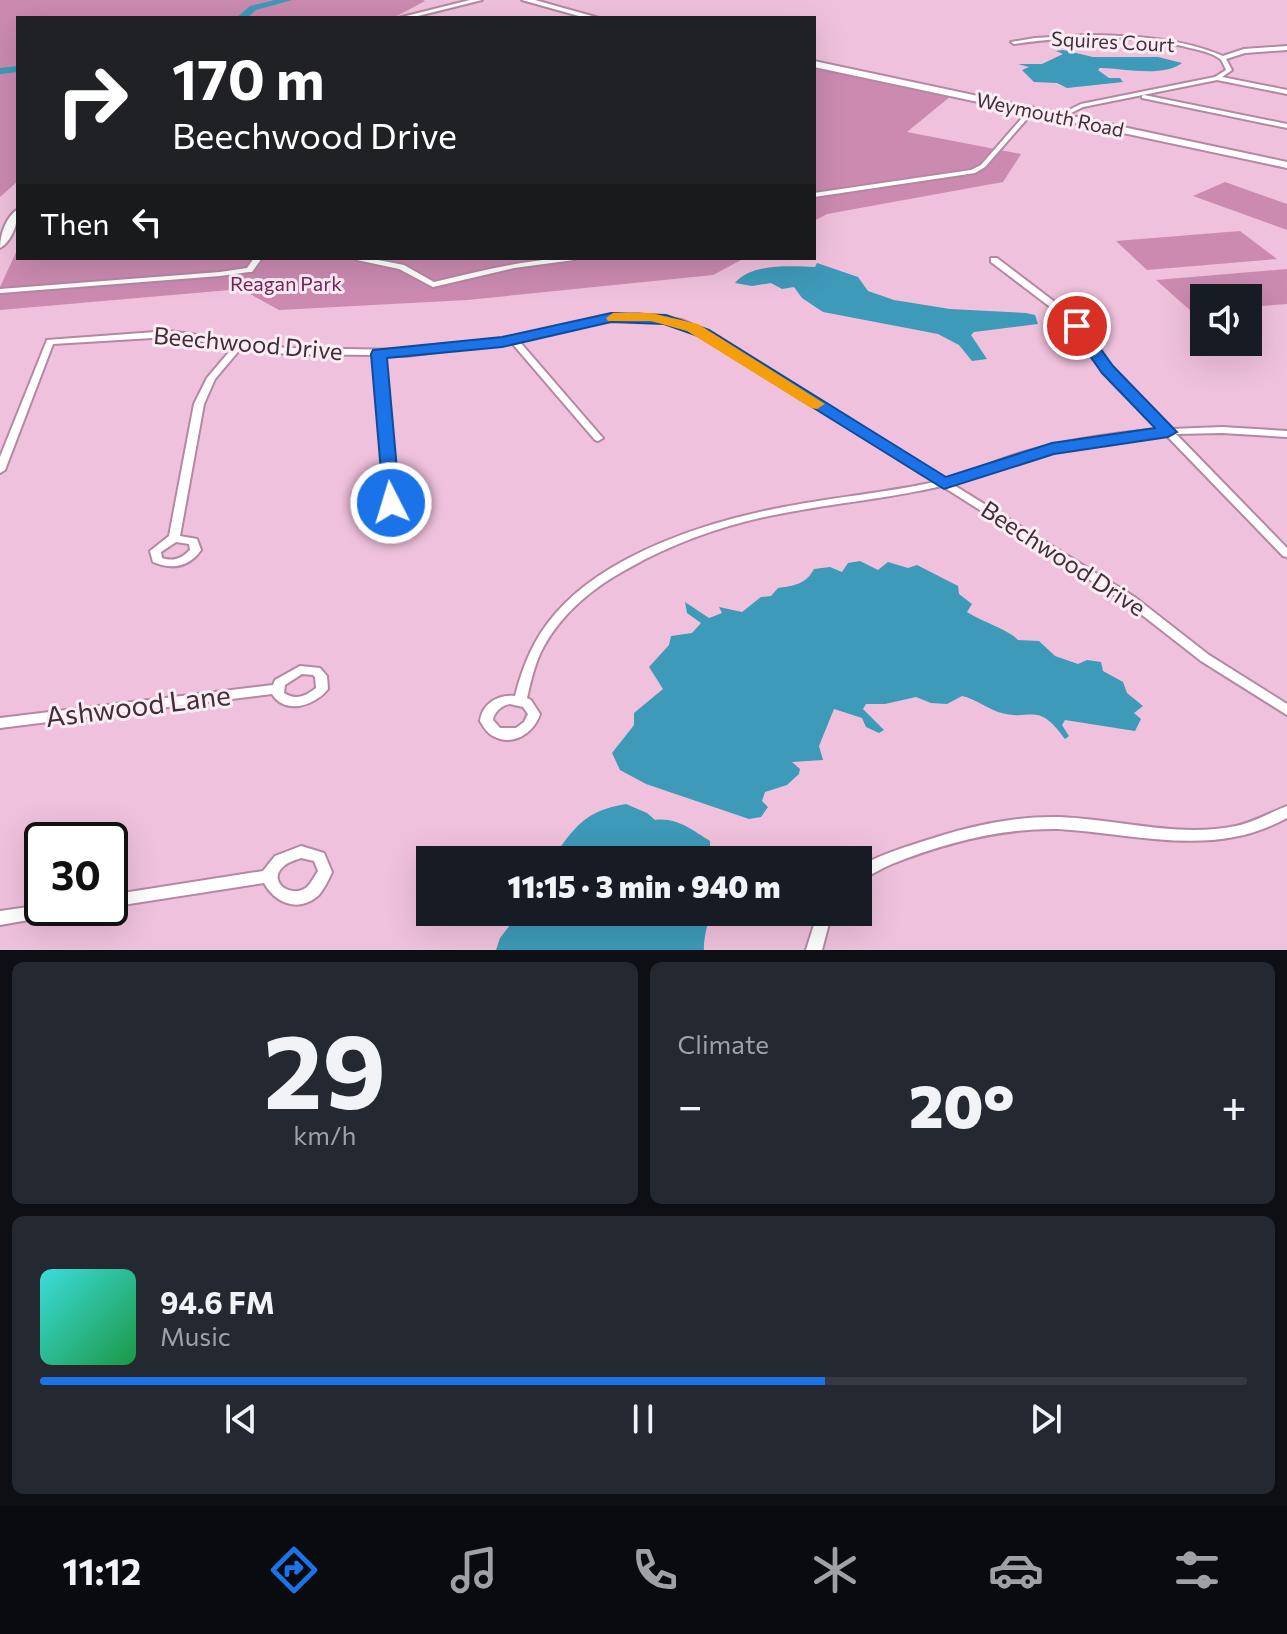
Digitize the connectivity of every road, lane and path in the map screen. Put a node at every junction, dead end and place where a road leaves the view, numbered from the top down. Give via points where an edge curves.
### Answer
1 (479, 0) edge
2 (526, 0) edge
3 (410, 16) edge
4 (587, 16) edge
5 (1014, 42) dead end
6 (1287, 48) edge
7 (1211, 52) junction
8 (1231, 54) junction
9 (1223, 58) junction
10 (816, 64) edge
11 (1217, 78) junction
12 (1287, 92) edge
13 (1138, 96) junction
14 (1031, 111) junction
15 (1059, 117) junction
16 (1287, 126) edge
17 (1287, 165) edge
18 (816, 195) edge
19 (16, 216) edge
20 (0, 245) edge
21 (256, 260) edge
22 (367, 260) edge
23 (548, 260) edge
24 (994, 260) dead end
25 (0, 291) edge
26 (514, 340) junction
27 (239, 346) junction
28 (379, 354) junction
29 (1168, 432) junction
30 (1287, 434) edge
31 (598, 438) dead end
32 (0, 470) edge
33 (944, 483) junction
34 (391, 503) dead end
35 (174, 538) dead end
36 (1287, 554) edge
37 (276, 689) dead end
38 (520, 700) dead end
39 (1287, 710) edge
40 (0, 723) edge
41 (1287, 812) edge
42 (872, 866) edge
43 (270, 876) dead end
44 (128, 898) edge
45 (24, 914) edge
46 (0, 918) edge
47 (821, 926) edge
48 (814, 950) edge

1 - 3 street
2 - 4 main road
5 - 7 street, Squires Court via 1131,39
6 - 8 street
7 - 8 street, Squires Court
7 - 9 street, Squires Court
8 - 9 street
9 - 11 street via 1229,70
10 - 14 main road, Weymouth Road
11 - 12 street
11 - 13 street
13 - 15 street via 1081,106
13 - 16 street
14 - 15 main road, Weymouth Road
14 - 18 street via 983,166 964,174
15 - 17 main road, Weymouth Road
19 - 20 street
21 - 25 street via 249,270 220,274
22 - 23 street via 401,267 433,285
24 - 29 street via 1059,307 1107,369
26 - 28 street, Beechwood Drive
26 - 31 street
26 - 33 street, Beechwood Drive via 611,318 679,322
27 - 28 street, Beechwood Drive
27 - 32 street, Beechwood Drive via 149,333 50,342
27 - 35 street via 211,378 199,404
28 - 34 street
29 - 30 street via 1217,428
29 - 33 street via 1052,449
29 - 36 street
33 - 38 street via 746,518 652,552 602,580 565,610 541,642
33 - 39 street, Beechwood Drive via 1132,601 1205,658
37 - 40 street, Ashwood Lane
41 - 42 street via 1225,834 1061,823 996,826
43 - 44 street
45 - 46 street
47 - 48 street

